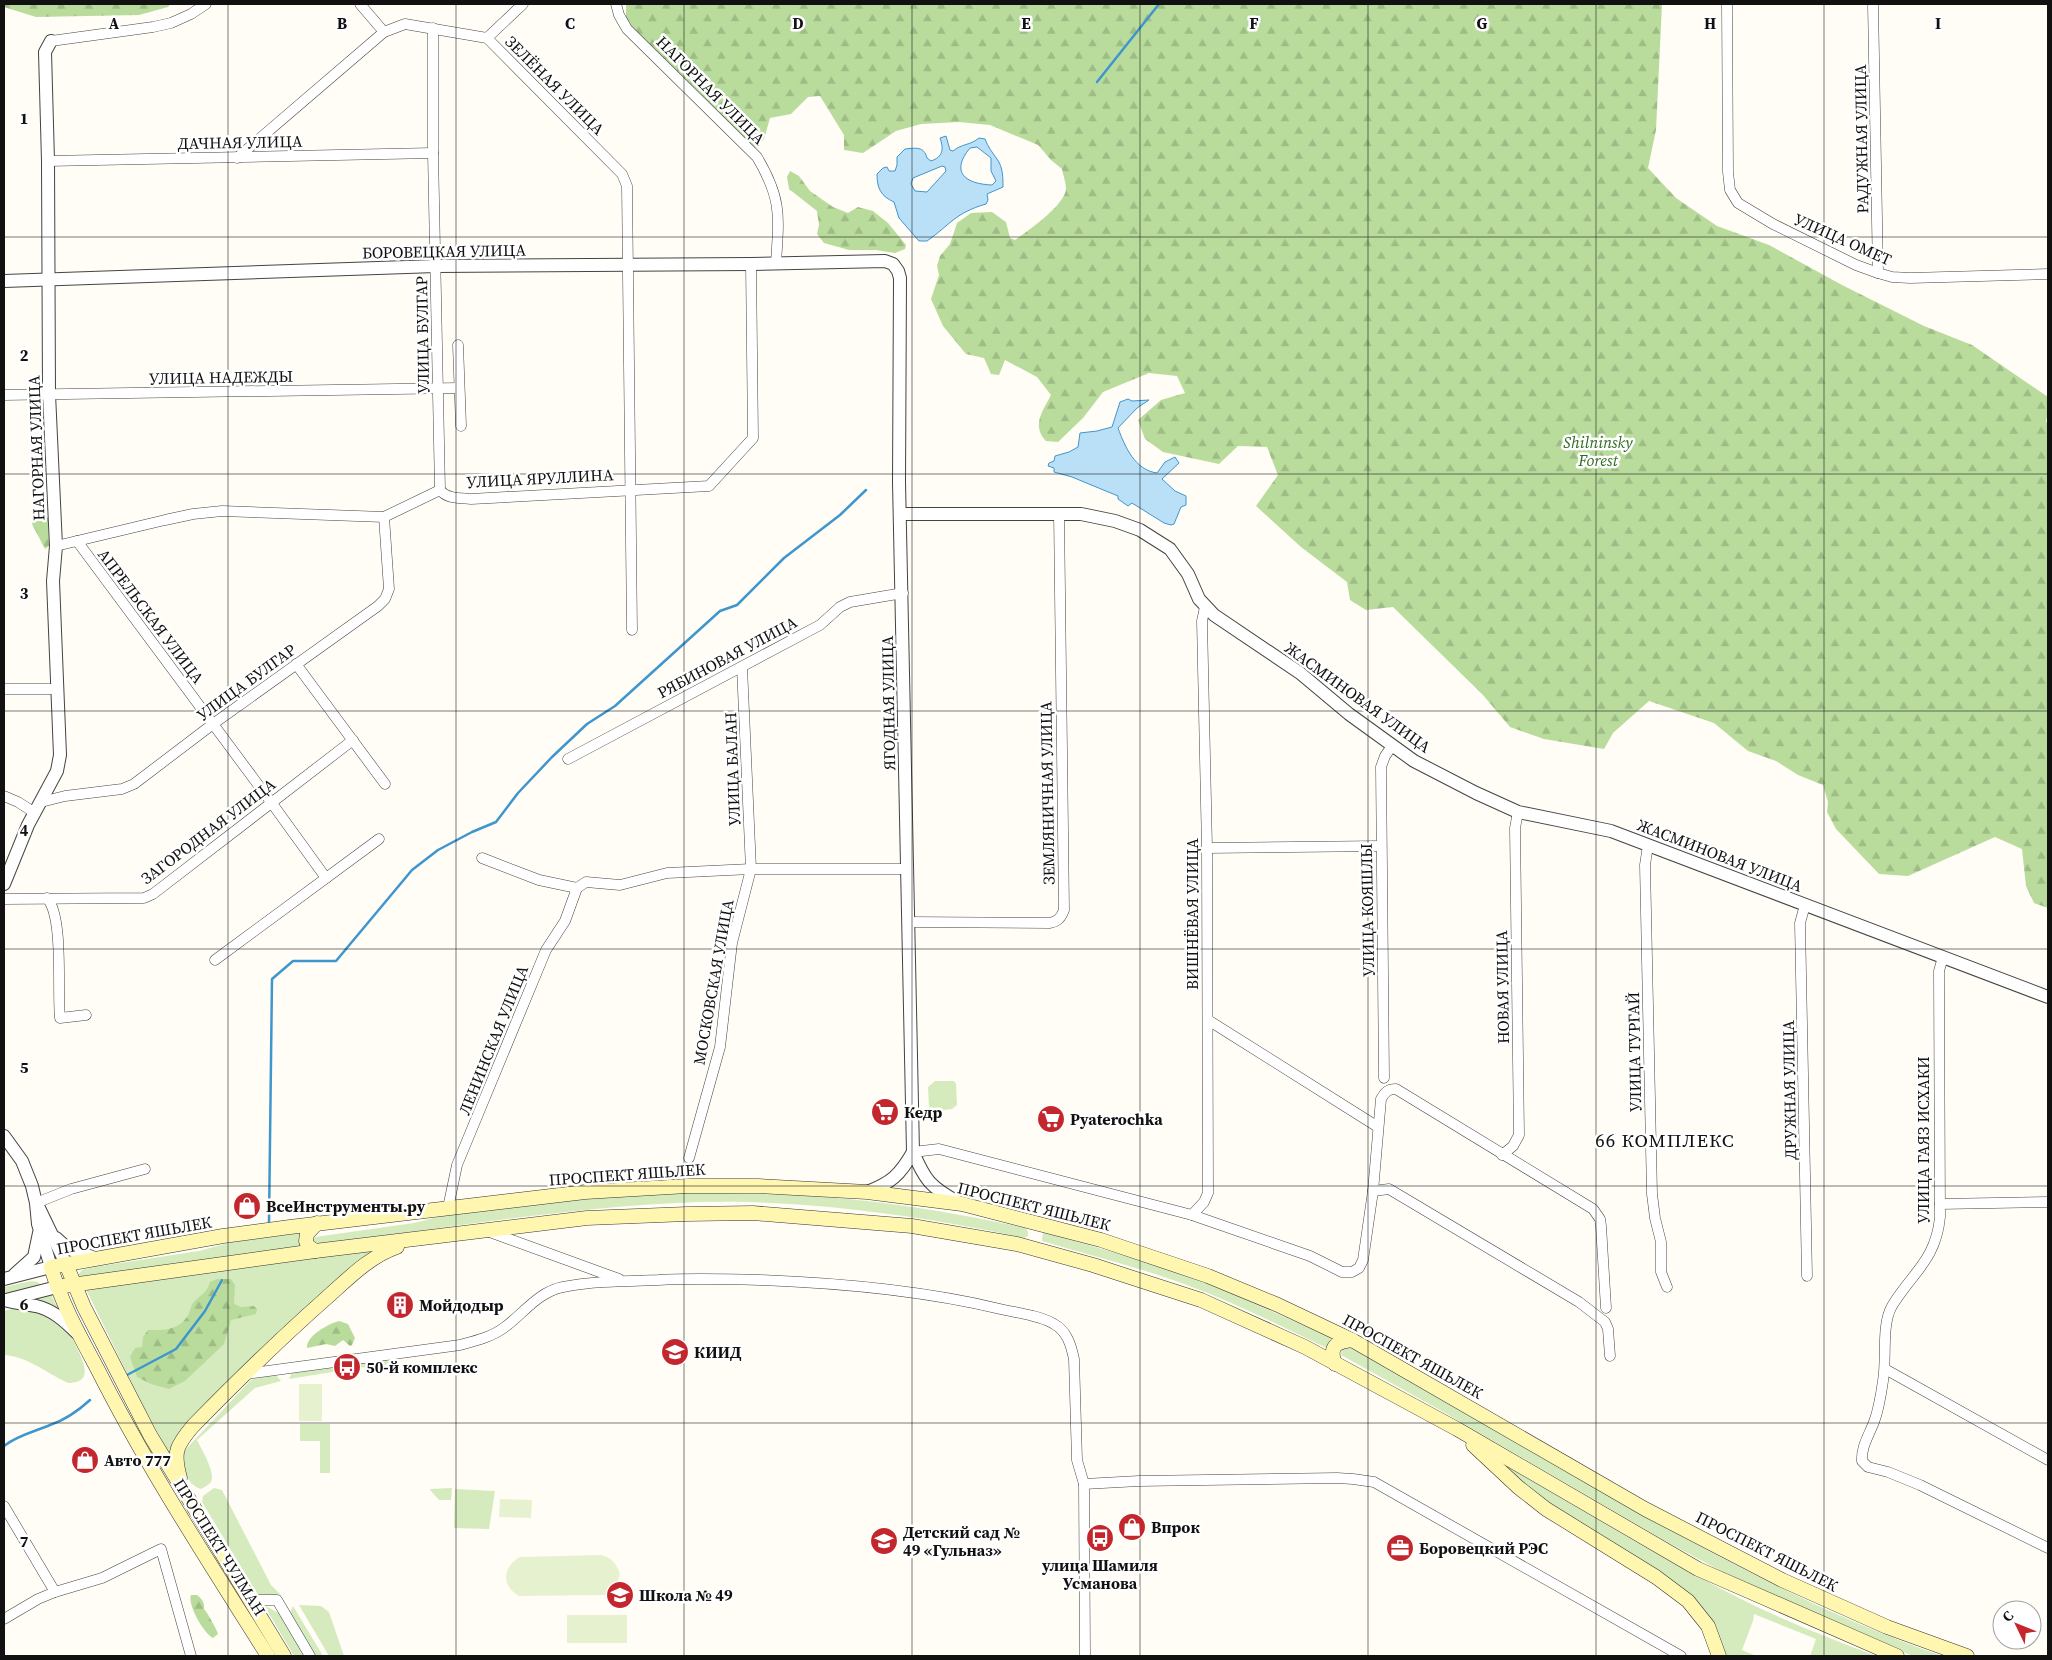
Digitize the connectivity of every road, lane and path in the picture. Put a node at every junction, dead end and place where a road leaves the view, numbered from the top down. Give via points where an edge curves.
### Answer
1 (206, 4) edge
2 (360, 4) edge
3 (523, 4) edge
4 (616, 4) edge
5 (1727, 4) edge
6 (1873, 4) edge
7 (433, 28) junction
8 (384, 32) junction
9 (487, 38) junction
10 (51, 41) joint
11 (433, 153) junction
12 (237, 158) junction
13 (48, 161) junction
14 (885, 261) joint
15 (776, 263) junction
16 (628, 264) junction
17 (750, 264) junction
18 (436, 266) junction
19 (1878, 273) junction
20 (2048, 274) edge
21 (4, 281) edge
22 (48, 281) junction
23 (458, 345) dead end
24 (459, 388) junction
25 (438, 389) junction
26 (49, 394) junction
27 (4, 395) edge
28 (461, 426) dead end
29 (632, 489) junction
30 (440, 490) junction
31 (1058, 513) junction
32 (900, 514) junction
33 (384, 517) junction
34 (77, 541) junction
35 (56, 546) junction
36 (903, 593) junction
37 (1206, 607) junction
38 (632, 630) dead end
39 (296, 664) junction
40 (742, 667) junction
41 (4, 689) edge
42 (57, 689) junction
43 (213, 724) junction
44 (353, 740) junction
45 (1392, 746) junction
46 (568, 759) dead end
47 (385, 784) dead end
48 (4, 796) edge
49 (271, 802) junction
50 (38, 808) junction
51 (1518, 812) junction
52 (379, 839) dead end
53 (1648, 845) junction
54 (1381, 846) junction
55 (1206, 848) junction
56 (482, 858) dead end
57 (751, 869) junction
58 (907, 869) junction
59 (326, 878) junction
60 (4, 884) edge
61 (577, 888) junction
62 (47, 898) junction
63 (4, 899) edge
64 (1804, 905) junction
65 (908, 922) junction
66 (1943, 957) junction
67 (215, 960) dead end
68 (2048, 997) edge
69 (86, 1015) dead end
70 (1208, 1020) junction
71 (1384, 1078) dead end
72 (1378, 1127) junction
73 (4, 1136) edge
74 (913, 1152) junction
75 (1502, 1155) junction
76 (689, 1158) dead end
77 (146, 1169) dead end
78 (1373, 1191) junction
79 (867, 1192) junction
80 (2048, 1202) edge
81 (36, 1203) junction
82 (962, 1204) junction
83 (1940, 1204) junction
84 (448, 1208) junction
85 (1192, 1215) junction
86 (1026, 1221) junction
87 (317, 1223) junction
88 (45, 1230) junction
89 (483, 1230) junction
90 (419, 1239) junction
91 (1017, 1244) junction
92 (315, 1251) junction
93 (95, 1258) junction
94 (66, 1264) junction
95 (51, 1267) junction
96 (1808, 1276) dead end
97 (9, 1277) edge
98 (622, 1281) junction
99 (74, 1285) junction
100 (1667, 1287) dead end
101 (57, 1288) junction
102 (4, 1300) edge
103 (1606, 1308) dead end
104 (77, 1333) junction
105 (1352, 1340) junction
106 (1610, 1356) dead end
107 (1335, 1364) junction
108 (1885, 1368) junction
109 (246, 1374) junction
110 (1456, 1429) junction
111 (2048, 1460) edge
112 (1084, 1484) junction
113 (184, 1491) junction
114 (4, 1506) edge
115 (2048, 1548) edge
116 (55, 1592) junction
117 (250, 1600) junction
118 (4, 1619) edge
119 (191, 1656) edge
120 (268, 1656) edge
121 (284, 1656) edge
122 (310, 1656) edge
123 (1085, 1656) edge
124 (1680, 1656) edge
125 (1720, 1656) edge
126 (1897, 1656) edge
127 (1967, 1656) edge

1 - 10 street, НАГОРНАЯ УЛИЦА via 171,23
2 - 8 street
3 - 9 street
4 - 15 street, НАГОРНАЯ УЛИЦА via 627,29 756,157 778,204
5 - 19 street, УЛИЦА ОМЕТ via 1730,190 1738,203 1773,224
6 - 19 street, РАДУЖНАЯ УЛИЦА
7 - 8 street, ЗЕЛЁНАЯ УЛИЦА via 405,24
7 - 9 street, ЗЕЛЁНАЯ УЛИЦА
7 - 11 street, УЛИЦА БУЛГАР
8 - 12 street, ЗЕЛЁНАЯ УЛИЦА
9 - 16 street, ЗЕЛЁНАЯ УЛИЦА via 626,180
10 - 13 street, НАГОРНАЯ УЛИЦА via 45,52
11 - 12 street, ДАЧНАЯ УЛИЦА
11 - 18 street, УЛИЦА БУЛГАР
12 - 13 street, ДАЧНАЯ УЛИЦА
13 - 22 street, НАГОРНАЯ УЛИЦА
14 - 15 street, БОРОВЕЦКАЯ УЛИЦА
14 - 32 street, ЯГОДНАЯ УЛИЦА via 893,264 900,278
15 - 17 street, БОРОВЕЦКАЯ УЛИЦА
16 - 17 street, БОРОВЕЦКАЯ УЛИЦА
16 - 18 street, БОРОВЕЦКАЯ УЛИЦА
16 - 29 street, ЗЕЛЁНАЯ УЛИЦА
17 - 29 street, УЛИЦА ЯРУЛЛИНА via 753,438 710,486
18 - 22 street, БОРОВЕЦКАЯ УЛИЦА
18 - 25 street, УЛИЦА БУЛГАР
19 - 20 street, УЛИЦА ОМЕТ via 1892,278
21 - 22 street, БОРОВЕЦКАЯ УЛИЦА
22 - 26 street, НАГОРНАЯ УЛИЦА
23 - 24 street
24 - 25 street, УЛИЦА НАДЕЖДЫ
24 - 28 street
25 - 26 street, УЛИЦА НАДЕЖДЫ
25 - 30 street, УЛИЦА БУЛГАР
26 - 27 street, УЛИЦА НАДЕЖДЫ
26 - 35 street, НАГОРНАЯ УЛИЦА
29 - 30 street, УЛИЦА ЯРУЛЛИНА via 471,499 443,494
29 - 38 street, ЗЕЛЁНАЯ УЛИЦА
30 - 33 street
31 - 32 street, ЖАСМИНОВАЯ УЛИЦА
31 - 37 street, ЖАСМИНОВАЯ УЛИЦА via 1115,521 1140,530 1170,549
31 - 65 street, ЗЕМЛЯНИЧНАЯ УЛИЦА via 1062,917 1050,924
32 - 36 street, ЯГОДНАЯ УЛИЦА
33 - 34 street via 222,511 174,518
33 - 39 street, УЛИЦА БУЛГАР via 389,589 385,599
34 - 35 street
34 - 43 street, АПРЕЛЬСКАЯ УЛИЦА
35 - 42 street, НАГОРНАЯ УЛИЦА via 53,581
36 - 40 street, РЯБИНОВАЯ УЛИЦА via 850,602 820,625
36 - 58 street, ЯГОДНАЯ УЛИЦА
37 - 45 street, ЖАСМИНОВАЯ УЛИЦА via 1300,673
37 - 55 street, ВИШНЁВАЯ УЛИЦА via 1202,622
39 - 43 street, УЛИЦА БУЛГАР
39 - 44 street
40 - 46 street, РЯБИНОВАЯ УЛИЦА
40 - 57 street, УЛИЦА БАЛАН
41 - 42 street
42 - 50 street, НАГОРНАЯ УЛИЦА via 60,755 57,771
43 - 49 street, АПРЕЛЬСКАЯ УЛИЦА
43 - 50 street, УЛИЦА БУЛГАР via 134,784 122,789 66,796
44 - 47 street
44 - 49 street, ЗАГОРОДНАЯ УЛИЦА
45 - 51 street, ЖАСМИНОВАЯ УЛИЦА via 1414,761
45 - 54 street, УЛИЦА КОЯШЛЫ via 1381,767
48 - 50 street
49 - 59 street, АПРЕЛЬСКАЯ УЛИЦА
49 - 62 street, ЗАГОРОДНАЯ УЛИЦА via 144,898
50 - 60 street, НАГОРНАЯ УЛИЦА
51 - 53 street, ЖАСМИНОВАЯ УЛИЦА via 1603,829
51 - 75 street, НОВАЯ УЛИЦА via 1515,828 1519,1135 1513,1146
52 - 59 street
53 - 64 street, ЖАСМИНОВАЯ УЛИЦА
53 - 100 street, УЛИЦА ТУРГАЙ via 1645,865 1652,1194 1661,1242 1661,1272
54 - 55 street
54 - 71 street, УЛИЦА КОЯШЛЫ
55 - 70 street, ВИШНЁВАЯ УЛИЦА
56 - 61 street via 539,880
57 - 58 street
57 - 61 street via 668,873 620,885 586,882
57 - 76 street, МОСКОВСКАЯ УЛИЦА via 732,944 720,1047
58 - 65 street, ЯГОДНАЯ УЛИЦА
59 - 67 street
61 - 84 street, ЛЕНИНСКАЯ УЛИЦА via 565,921 546,950 457,1165
62 - 63 street, ЗАГОРОДНАЯ УЛИЦА
62 - 69 street via 54,910 60,1018
64 - 66 street, ЖАСМИНОВАЯ УЛИЦА
64 - 96 street, ДРУЖНАЯ УЛИЦА via 1800,923
65 - 74 street, ЯГОДНАЯ УЛИЦА
66 - 68 street, ЖАСМИНОВАЯ УЛИЦА
66 - 83 street, УЛИЦА ГАЯЗ ИСХАКИ via 1939,970 1938,1029
70 - 72 street
70 - 85 street, ВИШНЁВАЯ УЛИЦА via 1208,1193
72 - 75 street via 1381,1099 1385,1092 1396,1089
72 - 78 street
73 - 81 street via 22,1161
74 - 79 street via 896,1177
74 - 82 street via 924,1176 938,1191
74 - 85 street via 939,1149
75 - 103 street via 1597,1214 1601,1226
77 - 81 street via 71,1189
78 - 85 street via 1363,1260 1352,1272 1342,1272 1310,1256
78 - 106 street via 1389,1189 1579,1302 1605,1322
79 - 82 main road, ПРОСПЕКТ ЯШЬЛЕК
79 - 84 main road, ПРОСПЕКТ ЯШЬЛЕК via 687,1186 585,1192
80 - 83 street
81 - 88 street
82 - 86 main road, ПРОСПЕКТ ЯШЬЛЕК
83 - 108 street, УЛИЦА ГАЯЗ ИСХАКИ via 1938,1235 1930,1254 1892,1307 1886,1321
84 - 87 main road, ПРОСПЕКТ ЯШЬЛЕК
86 - 91 main road via 1037,1235
86 - 105 main road, ПРОСПЕКТ ЯШЬЛЕК via 1101,1240 1208,1276
87 - 92 main road via 307,1234 306,1241
87 - 93 main road, ПРОСПЕКТ ЯШЬЛЕК
88 - 93 street via 67,1248
88 - 94 street
88 - 95 street
88 - 97 street via 34,1257
89 - 90 main road
89 - 91 main road via 587,1218 752,1213 912,1226
89 - 98 street
90 - 92 main road
90 - 109 main road, ПРОСПЕКТ ЧУЛМАН via 381,1252 366,1263
91 - 107 main road via 1201,1300
92 - 99 main road
93 - 94 main road, ПРОСПЕКТ ЯШЬЛЕК
94 - 95 main road, ПРОСПЕКТ ЯШЬЛЕК
94 - 99 main road, ПРОСПЕКТ ЧУЛМАН
95 - 97 street, ПРОСПЕКТ ЯШЬЛЕК
95 - 101 main road, ПРОСПЕКТ ЧУЛМАН
98 - 109 street via 553,1290 536,1299 504,1328 460,1345
98 - 112 street via 686,1278 811,1282 924,1294 1043,1319 1062,1330 1072,1346 1077,1460
99 - 101 main road
99 - 113 main road, ПРОСПЕКТ ЧУЛМАН via 127,1392
101 - 102 street
101 - 104 main road, ПРОСПЕКТ ЧУЛМАН
102 - 104 street via 50,1311
104 - 120 main road, ПРОСПЕКТ ЧУЛМАН via 148,1464
105 - 107 main road via 1340,1341 1333,1349
105 - 127 main road, ПРОСПЕКТ ЯШЬЛЕК via 1645,1509 1782,1580 1887,1627
107 - 110 main road
108 - 111 street
108 - 115 street, УЛИЦА ГАЯЗ ИСХАКИ via 1874,1421 1861,1452 1862,1461 1868,1467 1920,1485
109 - 113 main road, ПРОСПЕКТ ЧУЛМАН via 180,1441 176,1462
110 - 125 main road via 1533,1500 1656,1576 1688,1602 1708,1626
110 - 126 main road via 1698,1569
112 - 123 street
112 - 124 street via 1337,1478 1374,1482
113 - 117 main road, ПРОСПЕКТ ЧУЛМАН
114 - 116 street
116 - 118 street
116 - 119 street via 102,1578 162,1549
117 - 121 main road, ПРОСПЕКТ ЧУЛМАН
117 - 122 street via 276,1600

